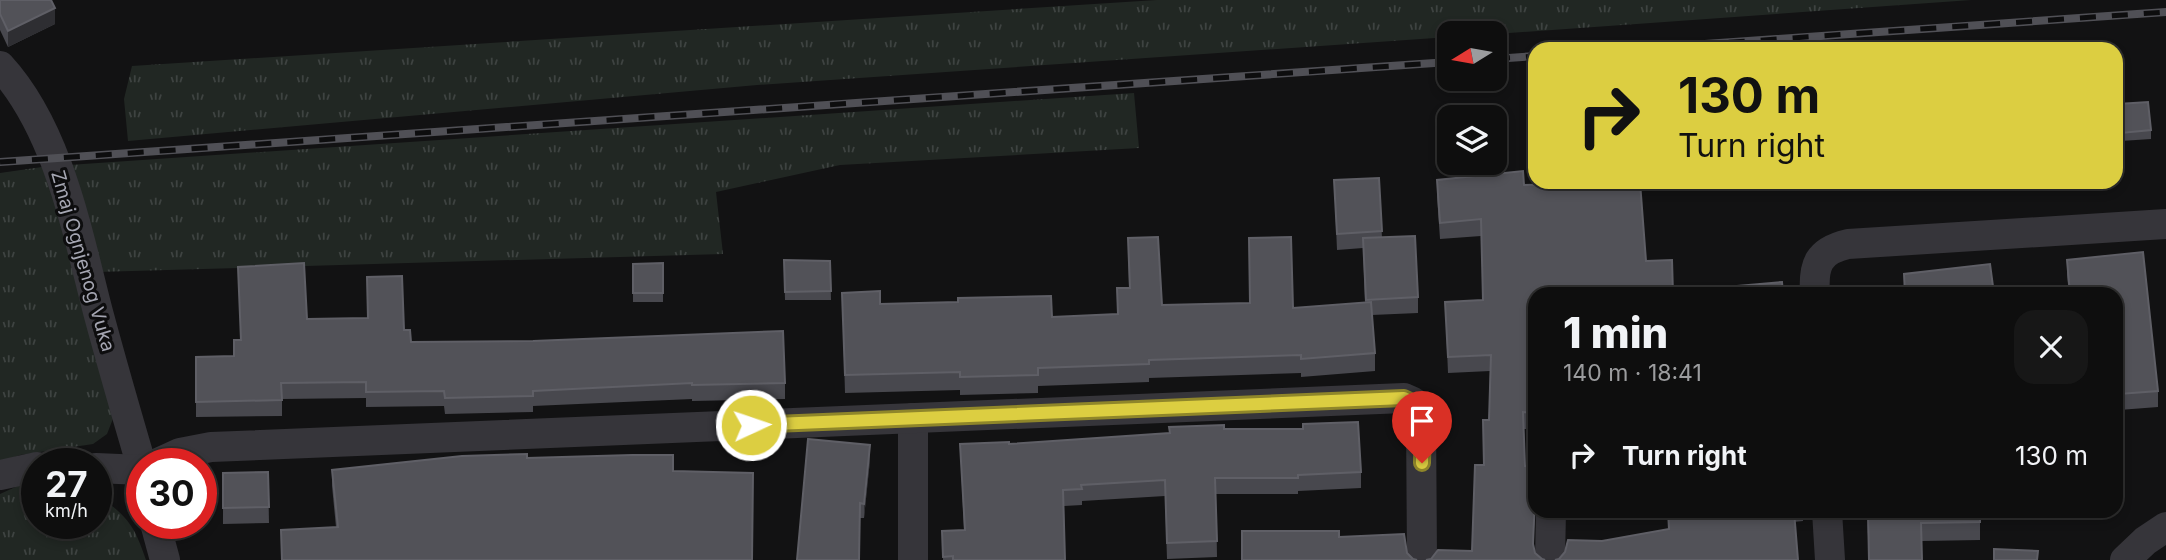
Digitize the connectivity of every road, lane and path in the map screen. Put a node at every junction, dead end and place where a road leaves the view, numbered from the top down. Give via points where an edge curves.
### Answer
1 (0, 65) edge
2 (2166, 223) edge
3 (1814, 287) edge
4 (913, 418) junction
5 (136, 448) edge
6 (206, 448) edge
7 (21, 470) edge
8 (0, 475) edge
9 (1551, 518) edge
10 (1828, 518) edge
11 (2166, 527) edge
12 (159, 539) edge
13 (165, 560) edge
14 (913, 560) edge
15 (1422, 560) edge
16 (1550, 560) edge
17 (1830, 560) edge
18 (2125, 560) edge

1 - 5 street, Zmaj Ognjenog Vuka via 33,110 60,174
2 - 3 street via 1848,244 1834,247 1820,259
4 - 6 street
4 - 14 street
4 - 15 street via 1404,398 1422,415
7 - 8 street
9 - 16 street
10 - 17 street
11 - 18 street
12 - 13 street

